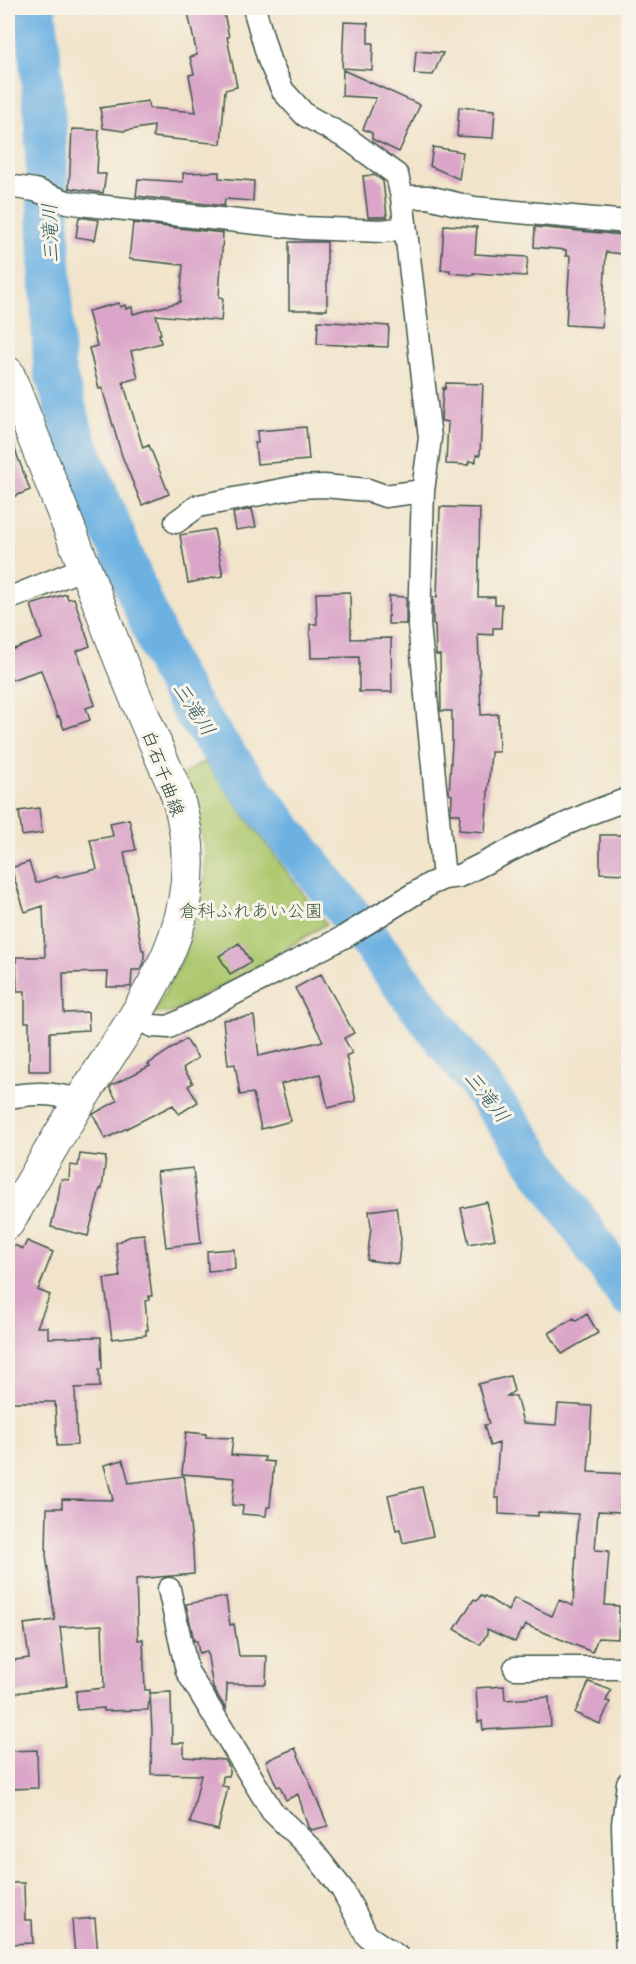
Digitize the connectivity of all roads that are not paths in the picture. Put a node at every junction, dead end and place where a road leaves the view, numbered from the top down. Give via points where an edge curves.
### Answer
1 (254, 8) edge
2 (8, 186) edge
3 (402, 197) junction
4 (628, 222) edge
5 (405, 228) junction
6 (8, 373) edge
7 (423, 490) junction
8 (176, 522) dead end
9 (84, 568) junction
10 (8, 599) edge
11 (628, 798) edge
12 (444, 878) junction
13 (134, 1017) junction
14 (8, 1097) edge
15 (80, 1100) junction
16 (8, 1223) edge
17 (169, 1589) dead end
18 (515, 1668) dead end
19 (628, 1668) edge
20 (628, 1783) edge
21 (397, 1956) edge
22 (627, 1956) edge

1 - 3 street via 283,91 305,115 347,138 397,175
2 - 5 street via 35,190 67,202 304,228
3 - 4 street via 474,208
3 - 5 street
5 - 7 street via 430,438
6 - 9 main road, 白石千曲線
7 - 8 street via 385,496 368,490 297,487 198,507
7 - 12 street via 419,624
9 - 10 street
9 - 13 main road, 白石千曲線 via 177,795 187,842 189,869 178,929
11 - 12 street via 459,876
12 - 13 street via 347,936 169,1027 153,1026
13 - 15 main road, 白石千曲線
14 - 15 street via 53,1093
15 - 16 main road, 白石千曲線
17 - 21 street via 187,1671 272,1811 342,1889 368,1936
18 - 19 street
20 - 22 street via 623,1824

